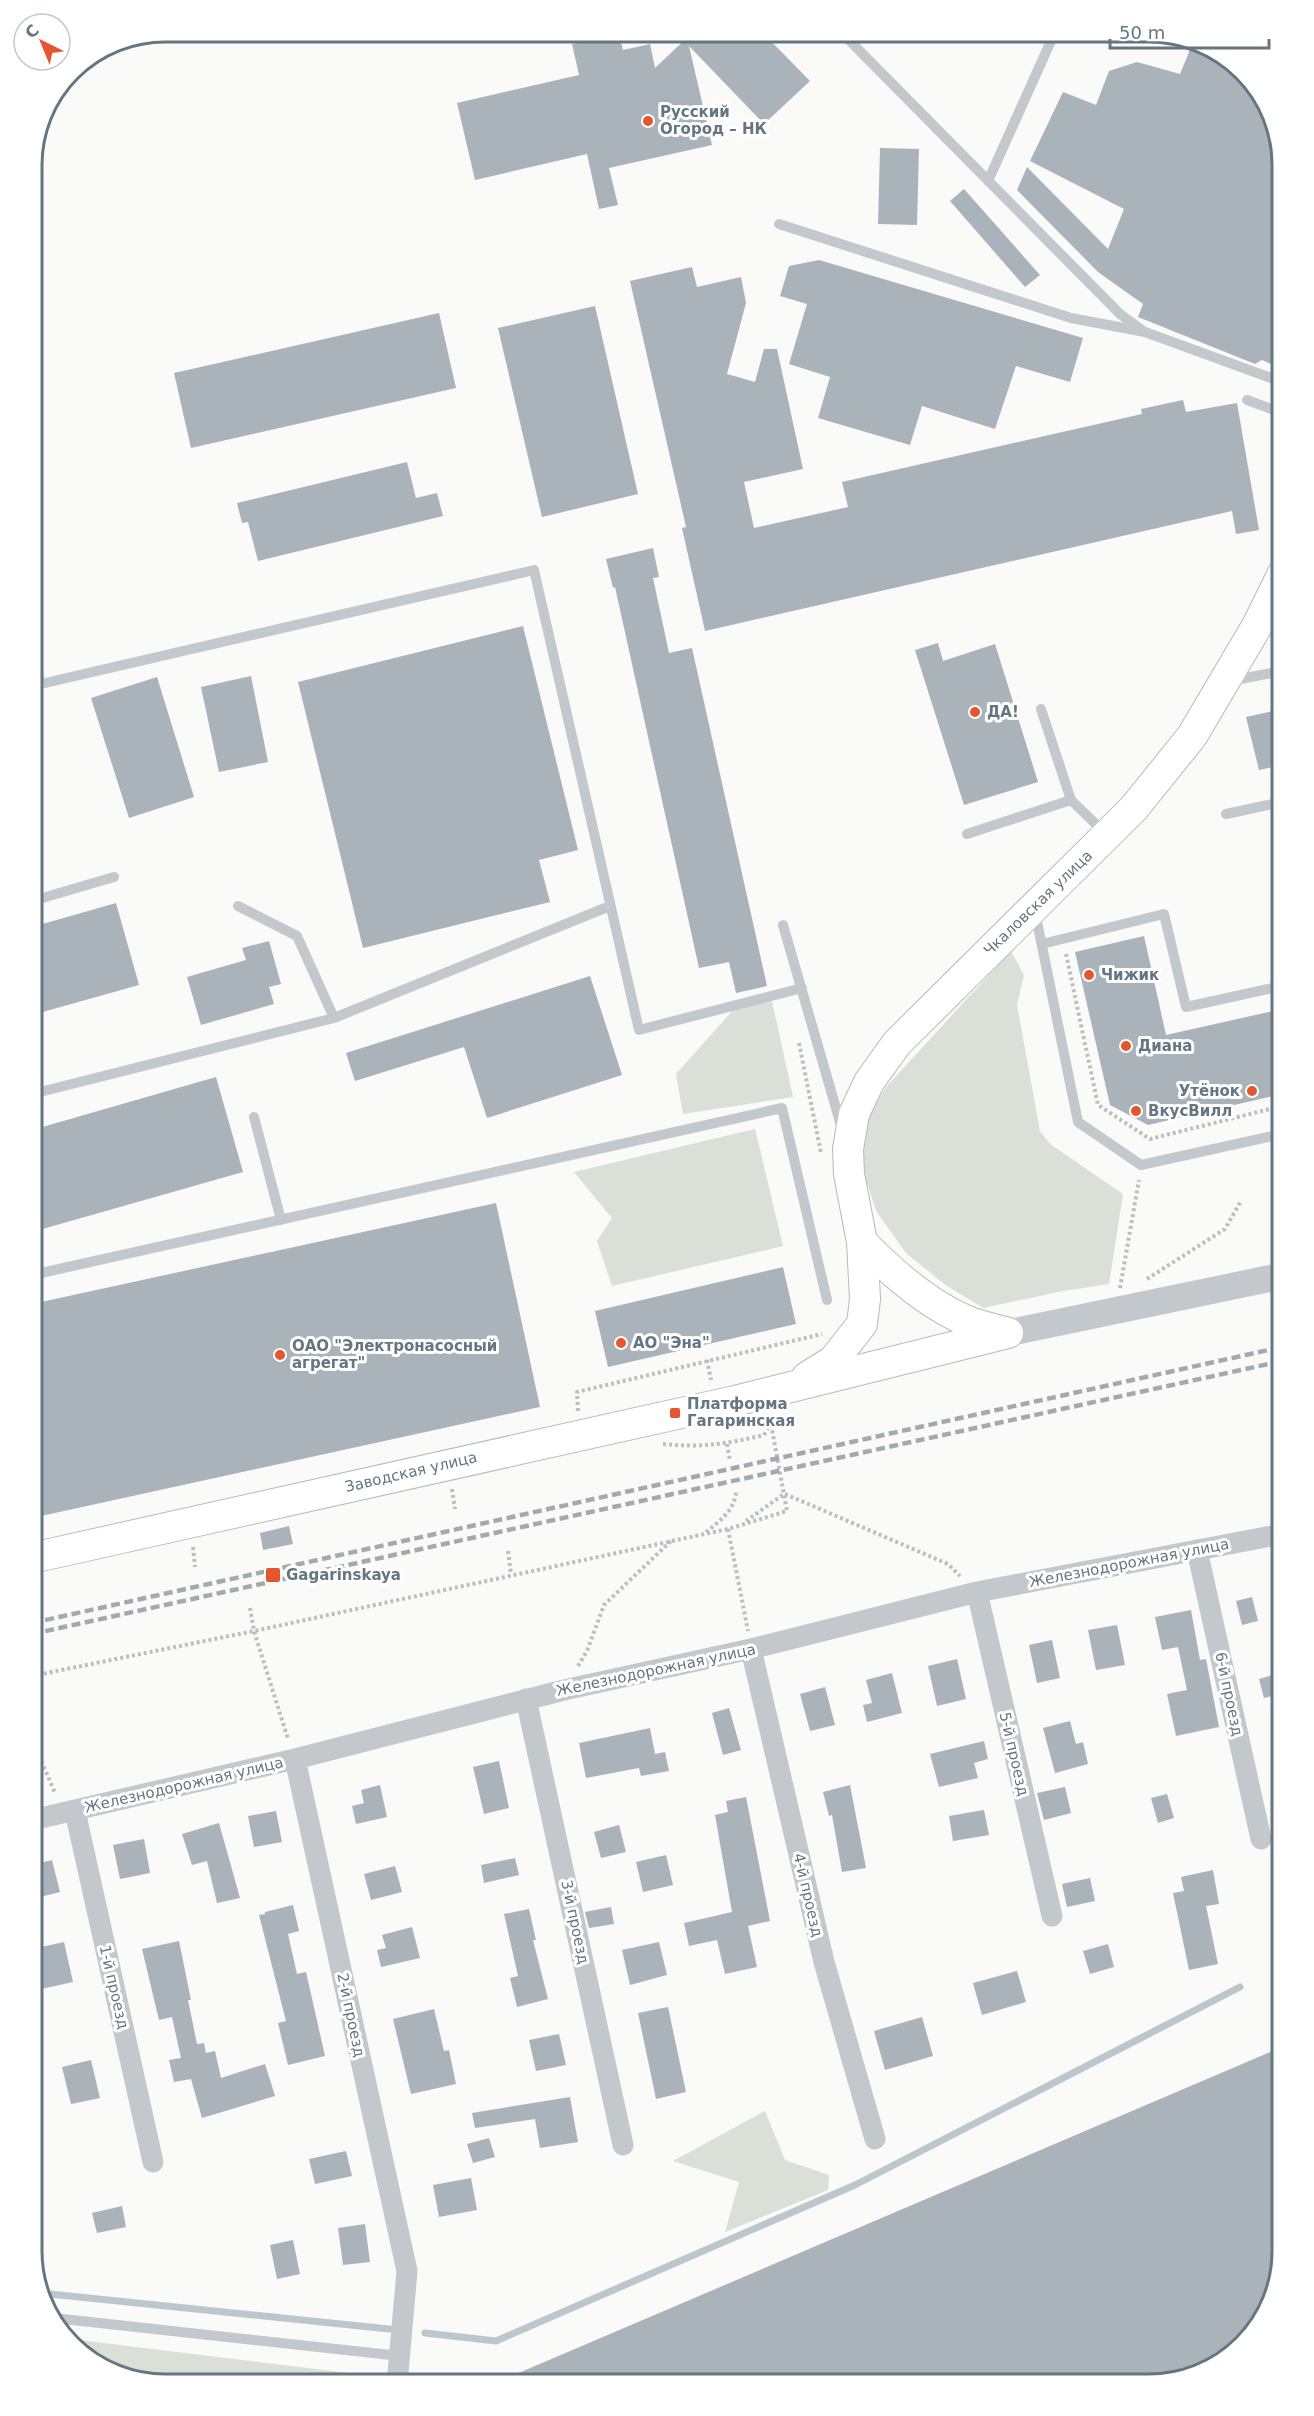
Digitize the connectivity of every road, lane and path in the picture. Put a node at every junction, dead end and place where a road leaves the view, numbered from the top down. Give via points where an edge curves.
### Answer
1 (851, 42) edge
2 (1050, 42) edge
3 (988, 181) junction
4 (779, 224) dead end
5 (1145, 332) junction
6 (1272, 378) edge
7 (1247, 400) dead end
8 (1272, 409) edge
9 (1272, 595) edge
10 (1272, 673) edge
11 (1224, 682) junction
12 (42, 684) edge
13 (1041, 709) dead end
14 (1071, 800) junction
15 (1272, 804) edge
16 (1226, 814) dead end
17 (967, 834) dead end
18 (1107, 835) junction
19 (114, 877) dead end
20 (42, 898) edge
21 (238, 906) dead end
22 (610, 906) junction
23 (1034, 908) junction
24 (783, 925) dead end
25 (1063, 939) junction
26 (1042, 944) junction
27 (802, 988) junction
28 (1272, 988) edge
29 (334, 1018) junction
30 (798, 1038) dead end
31 (42, 1091) edge
32 (1272, 1108) edge
33 (254, 1117) dead end
34 (1272, 1136) edge
35 (1150, 1139) junction
36 (848, 1149) junction
37 (823, 1164) dead end
38 (1142, 1165) junction
39 (1241, 1201) dead end
40 (281, 1220) junction
41 (862, 1242) junction
42 (42, 1272) edge
43 (1272, 1278) edge
44 (1138, 1285) dead end
45 (920, 1293) junction
46 (1119, 1297) dead end
47 (827, 1300) dead end
48 (863, 1320) junction
49 (833, 1331) dead end
50 (1008, 1333) junction
51 (910, 1358) junction
52 (707, 1360) junction
53 (711, 1386) dead end
54 (790, 1388) junction
55 (568, 1413) dead end
56 (663, 1444) dead end
57 (728, 1444) junction
58 (730, 1461) dead end
59 (736, 1491) dead end
60 (453, 1492) dead end
61 (784, 1494) junction
62 (455, 1509) dead end
63 (743, 1524) junction
64 (728, 1528) junction
65 (706, 1533) junction
66 (1272, 1536) edge
67 (673, 1540) junction
68 (1197, 1550) junction
69 (508, 1551) dead end
70 (194, 1552) dead end
71 (42, 1556) edge
72 (195, 1567) dead end
73 (511, 1574) junction
74 (977, 1592) junction
75 (250, 1608) dead end
76 (254, 1631) junction
77 (751, 1649) junction
78 (42, 1674) edge
79 (564, 1690) junction
80 (526, 1699) junction
81 (42, 1758) edge
82 (295, 1759) junction
83 (70, 1812) junction
84 (42, 1818) edge
85 (1261, 1839) dead end
86 (1052, 1916) dead end
87 (875, 2139) dead end
88 (623, 2145) dead end
89 (153, 2162) dead end
90 (62, 2319) edge
91 (400, 2356) junction
92 (398, 2374) edge

1 - 3 lane
2 - 3 lane
3 - 5 lane via 1120,314
4 - 5 lane via 1071,318
5 - 6 lane
7 - 8 lane
9 - 11 main road, Чкаловская улица
10 - 11 lane
11 - 18 main road, Чкаловская улица via 1179,753
12 - 22 lane via 534,570
13 - 14 lane
14 - 17 lane
14 - 18 lane
15 - 16 lane
18 - 23 main road, Чкаловская улица
19 - 20 lane
21 - 29 lane via 297,936
22 - 27 lane via 639,1030
22 - 29 lane
23 - 26 lane
23 - 36 main road, Чкаловская улица via 897,1043 869,1082 854,1114
24 - 27 lane
25 - 26 lane
25 - 28 lane via 1164,914 1186,1007
25 - 35 path via 1098,1105
26 - 38 lane via 1078,1122
27 - 36 lane
29 - 31 lane
30 - 37 path
32 - 35 path
33 - 40 lane
34 - 38 lane
35 - 38 path
36 - 41 main road, Чкаловская улица
38 - 46 path
39 - 44 path via 1225,1230
40 - 42 lane
40 - 47 lane via 782,1108
41 - 45 main road
41 - 48 main road, Чкаловская улица
43 - 50 street
45 - 48 main road via 900,1288 889,1291 874,1300
45 - 50 main road via 966,1321
45 - 51 main road via 934,1311 936,1338 927,1349
48 - 51 main road via 867,1335 889,1355
48 - 54 main road via 833,1361
49 - 52 path
50 - 51 main road, Заводская улица
51 - 54 main road, Заводская улица
52 - 53 path
52 - 55 path via 577,1392 579,1411
54 - 71 main road, Заводская улица
56 - 57 path via 694,1448
57 - 58 path
57 - 61 path via 764,1435 771,1424
59 - 65 path via 731,1508
60 - 62 path
61 - 63 path
61 - 63 path via 788,1511
61 - 74 path via 948,1564
63 - 64 path
64 - 65 path
64 - 77 path
65 - 67 path
66 - 68 street, Железнодорожная улица
67 - 73 path
67 - 79 path via 604,1605 587,1651
68 - 74 street, Железнодорожная улица
68 - 85 street, 6-й проезд
69 - 73 path
70 - 72 path
73 - 76 path
74 - 77 street, Железнодорожная улица
74 - 86 street, 5-й проезд
75 - 76 path
76 - 78 path
76 - 82 path
77 - 79 street, Железнодорожная улица
77 - 87 street, 4-й проезд via 824,1962
79 - 80 street, Железнодорожная улица
80 - 82 street, Железнодорожная улица
80 - 88 street, 3-й проезд
81 - 83 path
82 - 83 street, Железнодорожная улица
82 - 91 street, 2-й проезд via 407,2271
83 - 84 street, Железнодорожная улица
83 - 89 street, 1-й проезд
90 - 91 lane
91 - 92 street, 2-й проезд

